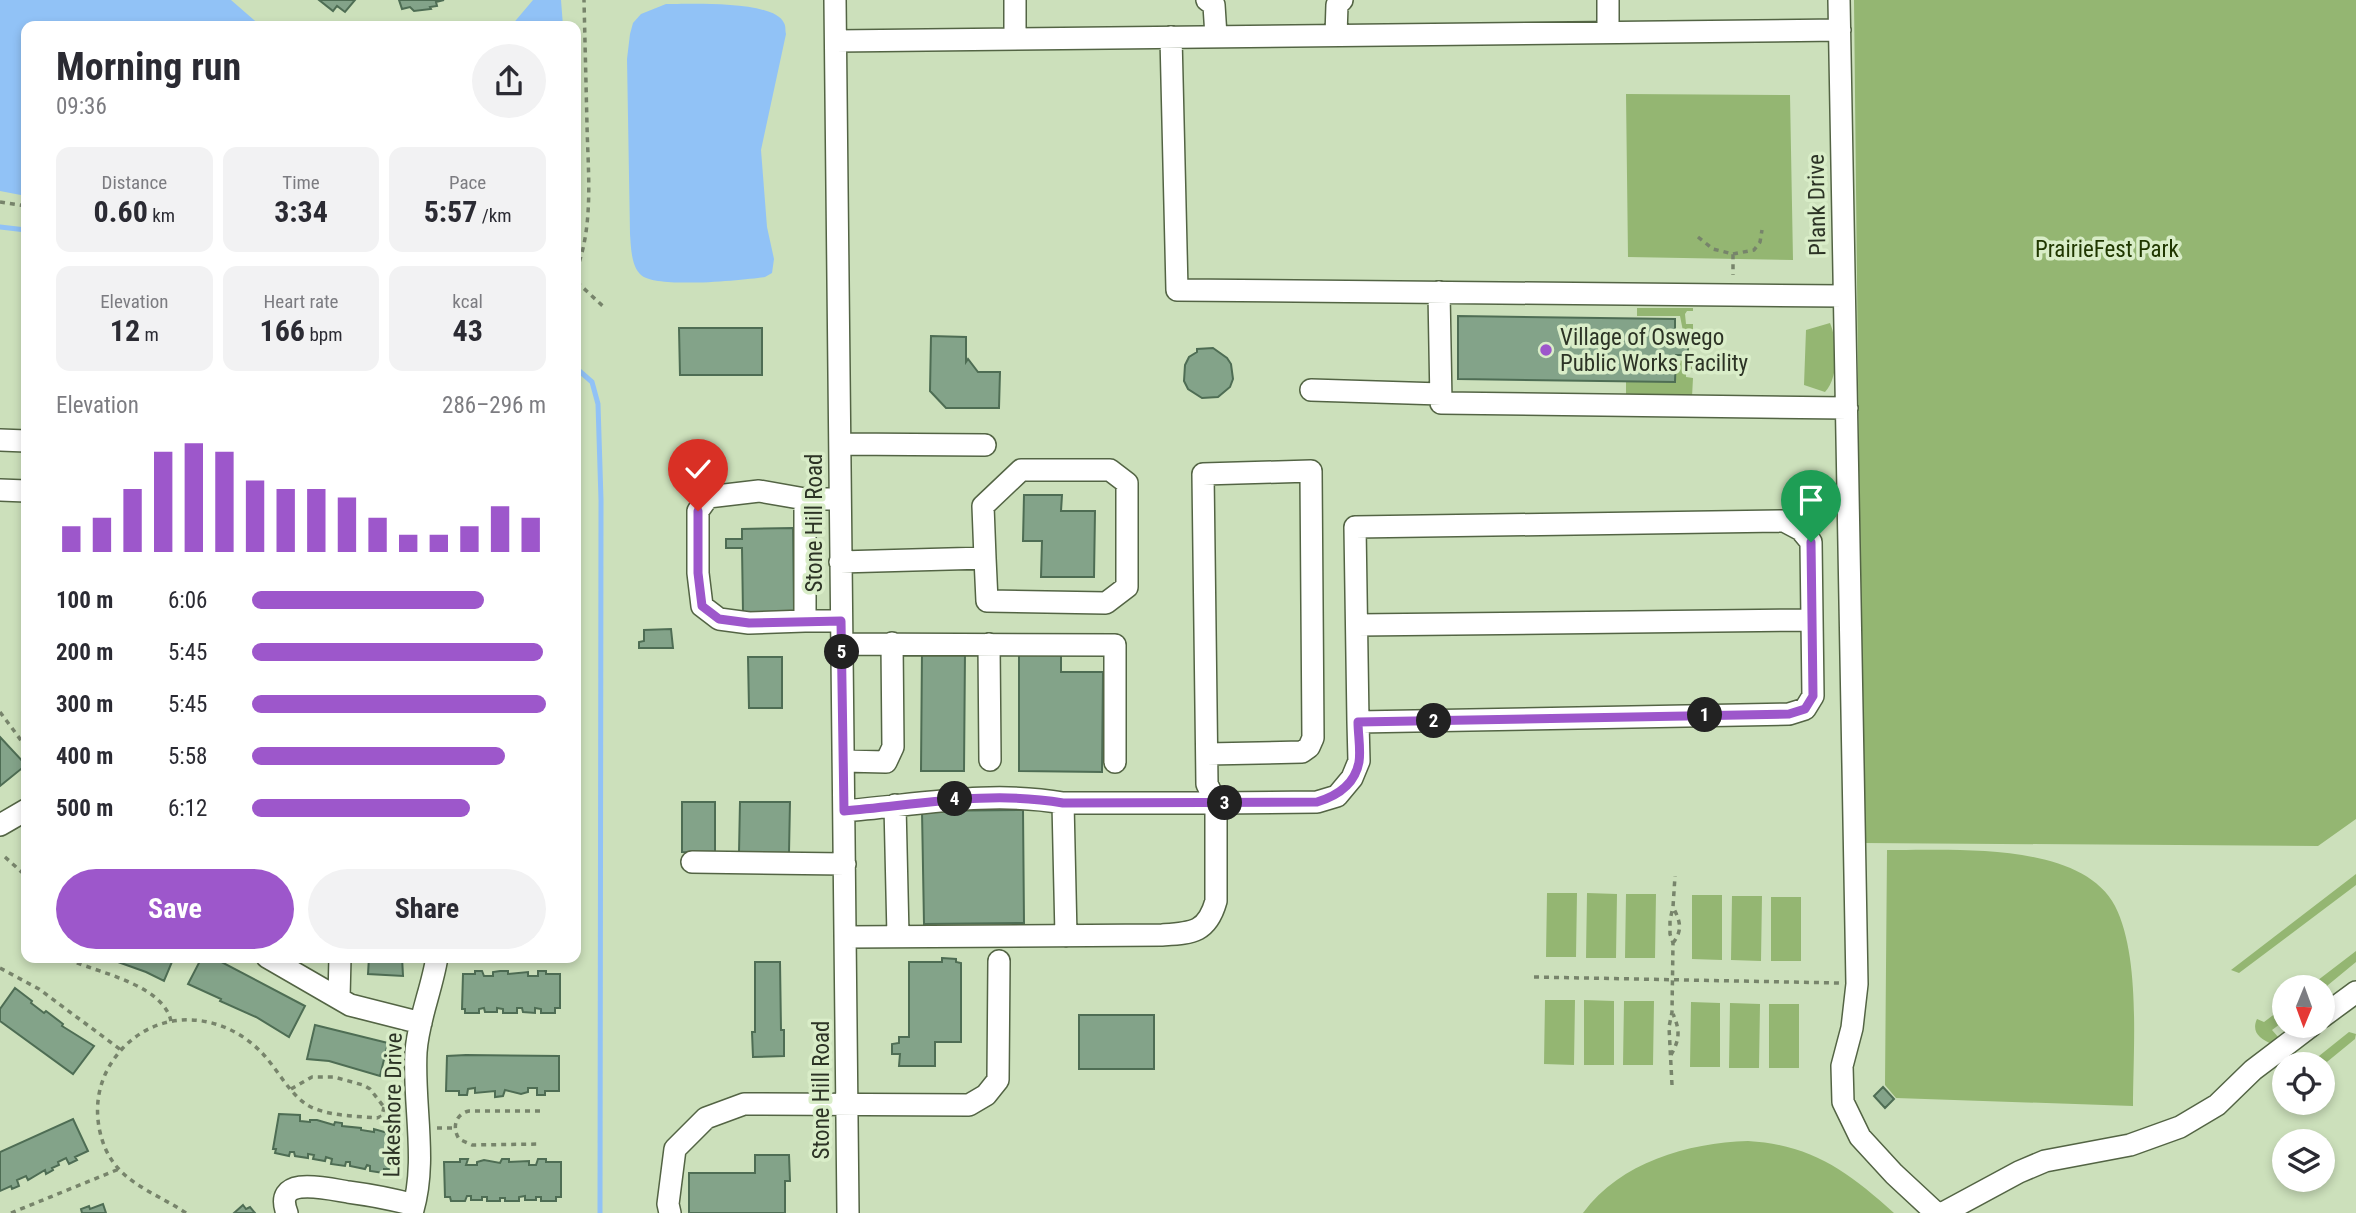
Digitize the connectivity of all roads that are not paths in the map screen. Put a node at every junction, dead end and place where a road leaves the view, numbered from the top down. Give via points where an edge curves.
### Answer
1 (835, 0) edge
2 (1015, 0) edge
3 (1207, 0) edge
4 (1342, 0) edge
5 (1608, 0) edge
6 (1839, 0) edge
7 (1840, 30) junction
8 (1608, 32) junction
9 (1336, 35) junction
10 (1216, 36) junction
11 (1171, 37) junction
12 (1015, 39) junction
13 (836, 41) junction
14 (1439, 292) junction
15 (1844, 296) junction
16 (1311, 390) dead end
17 (1441, 394) junction
18 (1847, 408) junction
19 (0, 440) edge
20 (21, 441) edge
21 (840, 444) junction
22 (985, 445) dead end
23 (0, 490) edge
24 (21, 491) edge
25 (805, 499) junction
26 (840, 499) junction
27 (985, 558) junction
28 (840, 562) junction
29 (1812, 620) junction
30 (805, 621) junction
31 (841, 621) junction
32 (1357, 625) junction
33 (892, 643) junction
34 (842, 644) junction
35 (989, 644) junction
36 (1358, 722) junction
37 (1207, 754) junction
38 (990, 760) dead end
39 (844, 761) junction
40 (1115, 762) dead end
41 (1063, 803) junction
42 (1216, 803) junction
43 (895, 805) junction
44 (844, 811) junction
45 (21, 813) edge
46 (0, 825) edge
47 (692, 862) dead end
48 (845, 864) junction
49 (898, 936) junction
50 (1066, 936) junction
51 (846, 937) junction
52 (999, 961) dead end
53 (277, 963) edge
54 (340, 963) edge
55 (436, 963) edge
56 (2356, 992) edge
57 (338, 998) junction
58 (2335, 1007) edge
59 (421, 1023) junction
60 (2295, 1038) edge
61 (847, 1104) junction
62 (413, 1209) edge
63 (287, 1213) edge
64 (670, 1213) edge
65 (848, 1213) edge
66 (1936, 1213) edge
67 (1943, 1213) edge

1 - 13 street, Stone Hill Road
2 - 12 street
3 - 10 street via 1214,5
4 - 9 street via 1337,5
5 - 8 street
6 - 7 street, Plank Drive
7 - 8 street
7 - 15 street, Plank Drive
8 - 9 street
9 - 10 street
10 - 11 street
11 - 12 street
11 - 14 street via 1177,290
12 - 13 street
13 - 21 street, Stone Hill Road
14 - 15 street
14 - 17 street
15 - 18 street, Plank Drive
16 - 17 street
17 - 18 street via 1441,403
18 - 66 street, Plank Drive via 1857,984 1842,1066 1843,1102 1860,1137
19 - 20 street
21 - 22 street
21 - 26 street, Stone Hill Road
23 - 24 street
25 - 26 street
25 - 30 street
25 - 30 street via 759,491 708,497 698,511 698,573 702,606 719,619
26 - 28 street, Stone Hill Road
27 - 27 street via 987,601 1106,603 1127,587 1127,483 1110,470 1021,470 983,506
27 - 28 street
28 - 31 street, Stone Hill Road
29 - 32 street
29 - 32 street via 1811,542 1784,521 1355,527
29 - 36 street via 1813,696 1805,709 1789,714
30 - 31 street
31 - 34 street, Stone Hill Road
32 - 36 street
33 - 34 street
33 - 35 street
33 - 39 street via 893,747 886,761
34 - 39 street, Stone Hill Road
35 - 38 street
35 - 40 street via 1115,645
36 - 42 street via 1359,761 1336,796 1317,802
37 - 37 street via 1203,474 1311,471 1310,747 1302,752
37 - 42 street via 1207,784
39 - 44 street, Stone Hill Road
41 - 42 street
41 - 43 street via 1034,798 942,799
41 - 50 street
42 - 50 street via 1216,901 1212,916 1202,927 1192,933 1163,935
43 - 44 street
43 - 49 street
44 - 48 street, Stone Hill Road
45 - 46 street
47 - 48 street
48 - 51 street, Stone Hill Road
49 - 50 street
49 - 51 street
51 - 61 street, Stone Hill Road
52 - 61 street via 998,1080 986,1096 969,1105
53 - 57 street
54 - 57 street
55 - 59 street, Lakeshore Drive
56 - 58 street
57 - 59 street
59 - 62 street, Lakeshore Drive via 416,1054 418,1164
60 - 67 street via 2217,1105 2180,1126 2130,1144 2045,1161
61 - 64 street via 744,1104 706,1118 675,1149
61 - 65 street, Stone Hill Road
62 - 63 street via 385,1197 303,1186 285,1196

